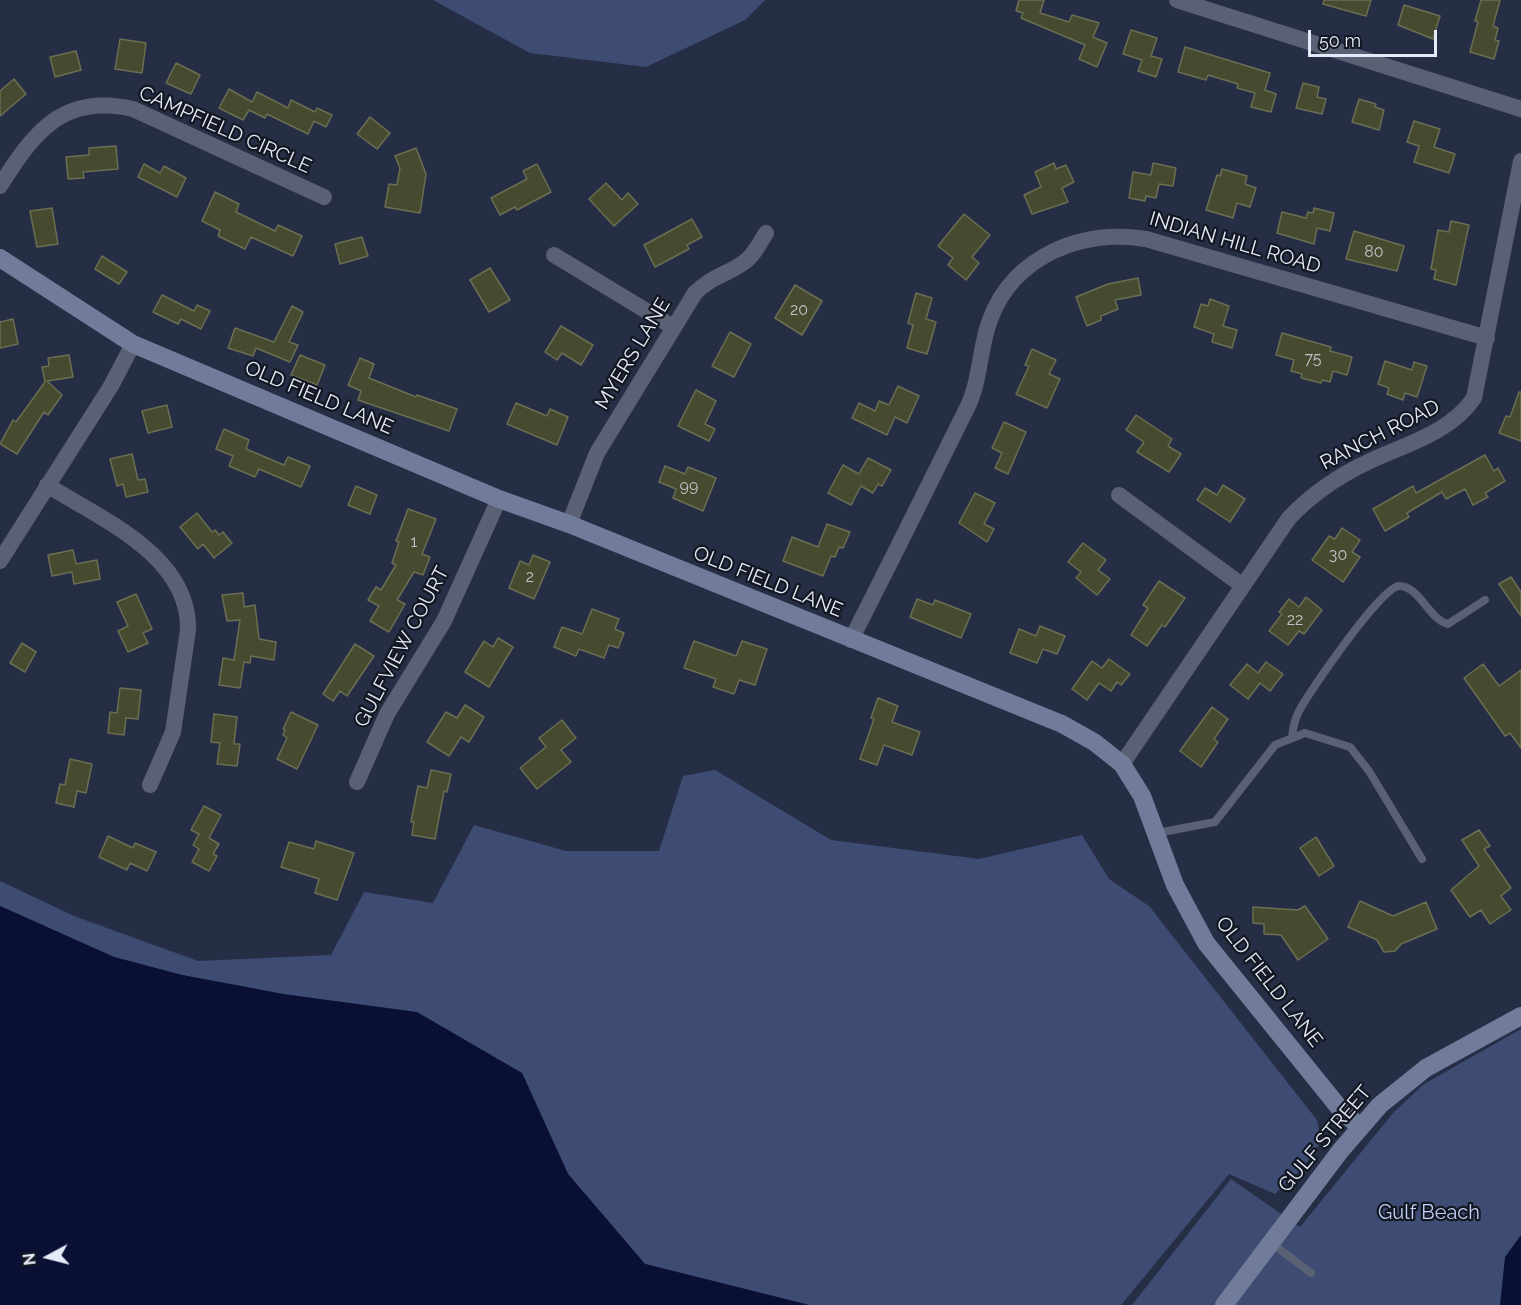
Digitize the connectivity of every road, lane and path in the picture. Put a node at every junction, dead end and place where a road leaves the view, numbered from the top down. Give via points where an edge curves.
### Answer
1 (1178, 0) edge
2 (1521, 109) edge
3 (1521, 161) edge
4 (0, 186) edge
5 (324, 197) dead end
6 (766, 233) dead end
7 (554, 255) dead end
8 (0, 258) edge
9 (673, 327) junction
10 (1487, 338) junction
11 (133, 344) junction
12 (48, 485) junction
13 (1119, 495) dead end
14 (499, 499) junction
15 (569, 524) junction
16 (0, 561) edge
17 (1243, 586) junction
18 (1485, 600) dead end
19 (851, 640) junction
20 (1292, 737) junction
21 (1122, 764) junction
22 (357, 782) dead end
23 (150, 785) dead end
24 (1157, 833) junction
25 (1422, 859) dead end
26 (1521, 1016) edge
27 (1360, 1127) junction
28 (1270, 1242) junction
29 (1311, 1273) dead end
30 (1224, 1305) edge

1 - 2 street
3 - 10 street, RANCH ROAD
4 - 5 street, CAMPFIELD CIRCLE via 34,135 52,121 75,108 107,105 133,109
6 - 9 street, MYERS LANE via 743,263 709,279 695,292
7 - 9 street
8 - 11 street, OLD FIELD LANE
9 - 15 street, MYERS LANE via 597,453
10 - 17 street, RANCH ROAD via 1474,398 1462,416 1321,489 1289,518
10 - 19 street, INDIAN HILL ROAD via 1146,239 1105,236 1053,250 1027,268 990,318 972,399
11 - 12 street
11 - 14 street, OLD FIELD LANE
12 - 16 street
12 - 23 street via 146,548 175,580 182,595 188,630 172,732
13 - 17 street
14 - 15 street, OLD FIELD LANE
14 - 22 street, GULFVIEW COURT via 444,621 387,714
15 - 19 street, OLD FIELD LANE
17 - 21 street, RANCH ROAD
18 - 20 lane via 1448,624 1440,622 1408,589 1390,588 1373,605 1315,686 1298,712
19 - 21 street, OLD FIELD LANE via 1062,724
20 - 24 lane via 1275,745 1215,822
20 - 25 lane via 1305,733 1350,747 1369,771
21 - 24 street, OLD FIELD LANE via 1142,796
24 - 27 street, OLD FIELD LANE via 1175,885 1206,943 1341,1110
26 - 27 street, GULF STREET via 1426,1068 1398,1088
27 - 28 street, GULF STREET
28 - 29 lane
28 - 30 street, GULF STREET

